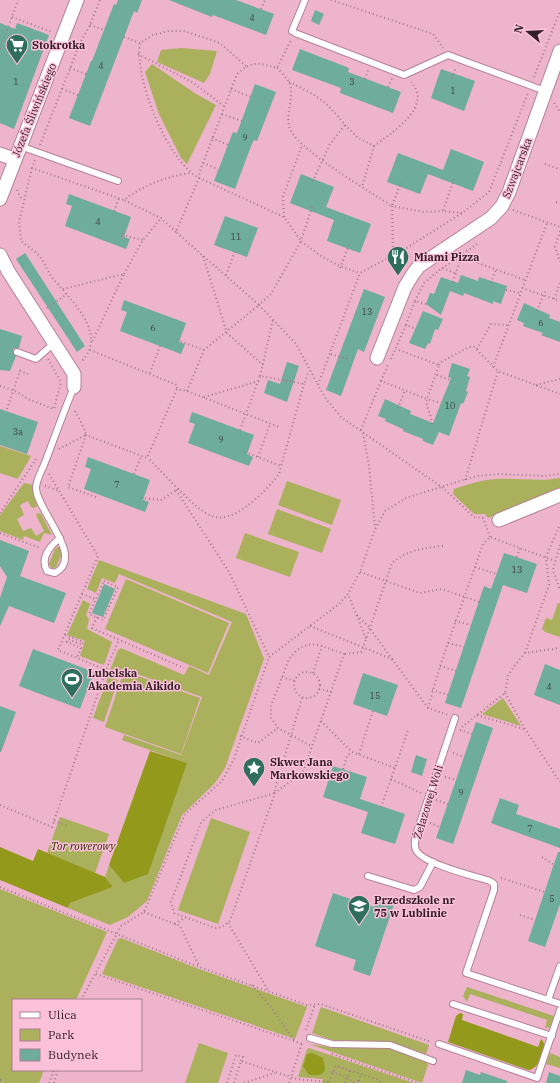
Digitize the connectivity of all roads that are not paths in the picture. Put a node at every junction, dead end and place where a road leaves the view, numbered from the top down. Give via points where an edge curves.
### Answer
1 (77, 0) edge
2 (305, 0) edge
3 (559, 55) edge
4 (545, 91) junction
5 (20, 146) junction
6 (0, 154) edge
7 (14, 159) junction
8 (118, 181) dead end
9 (0, 199) edge
10 (0, 255) edge
11 (50, 347) junction
12 (17, 352) dead end
13 (378, 358) dead end
14 (71, 393) joint
15 (560, 495) edge
16 (499, 520) dead end
17 (60, 538) junction
18 (455, 718) road end
19 (433, 862) junction
20 (368, 876) dead end
21 (560, 966) edge
22 (548, 1000) junction
23 (453, 1004) dead end
24 (560, 1004) edge
25 (560, 1010) edge
26 (552, 1036) junction
27 (310, 1038) dead end
28 (439, 1044) road end
29 (433, 1061) dead end
30 (537, 1080) edge

1 - 5 street, Józefa Śliwińskiego
2 - 4 lane via 293,32 404,75 448,55
3 - 4 street, Szwajcarska
4 - 13 street, Szwajcarska via 502,206 491,218 419,266 405,288
5 - 7 street, Józefa Śliwińskiego
5 - 8 lane
6 - 7 street
7 - 9 street, Józefa Śliwińskiego
10 - 11 street
11 - 12 lane via 36,359
11 - 14 street via 74,374
14 - 17 lane via 49,460 36,490
15 - 16 street
17 - 17 lane via 66,555 60,571 55,573 48,571 45,566 48,550
18 - 19 lane, Żelazowej Woli via 432,798 418,828 415,845 420,855
19 - 20 lane via 420,887 414,890
19 - 22 lane, Żelazowej Woli via 494,884 466,972
21 - 22 lane
22 - 24 lane, Żelazowej Woli
23 - 26 lane
25 - 26 lane
26 - 30 lane
27 - 29 lane via 332,1044 390,1045
28 - 30 lane

